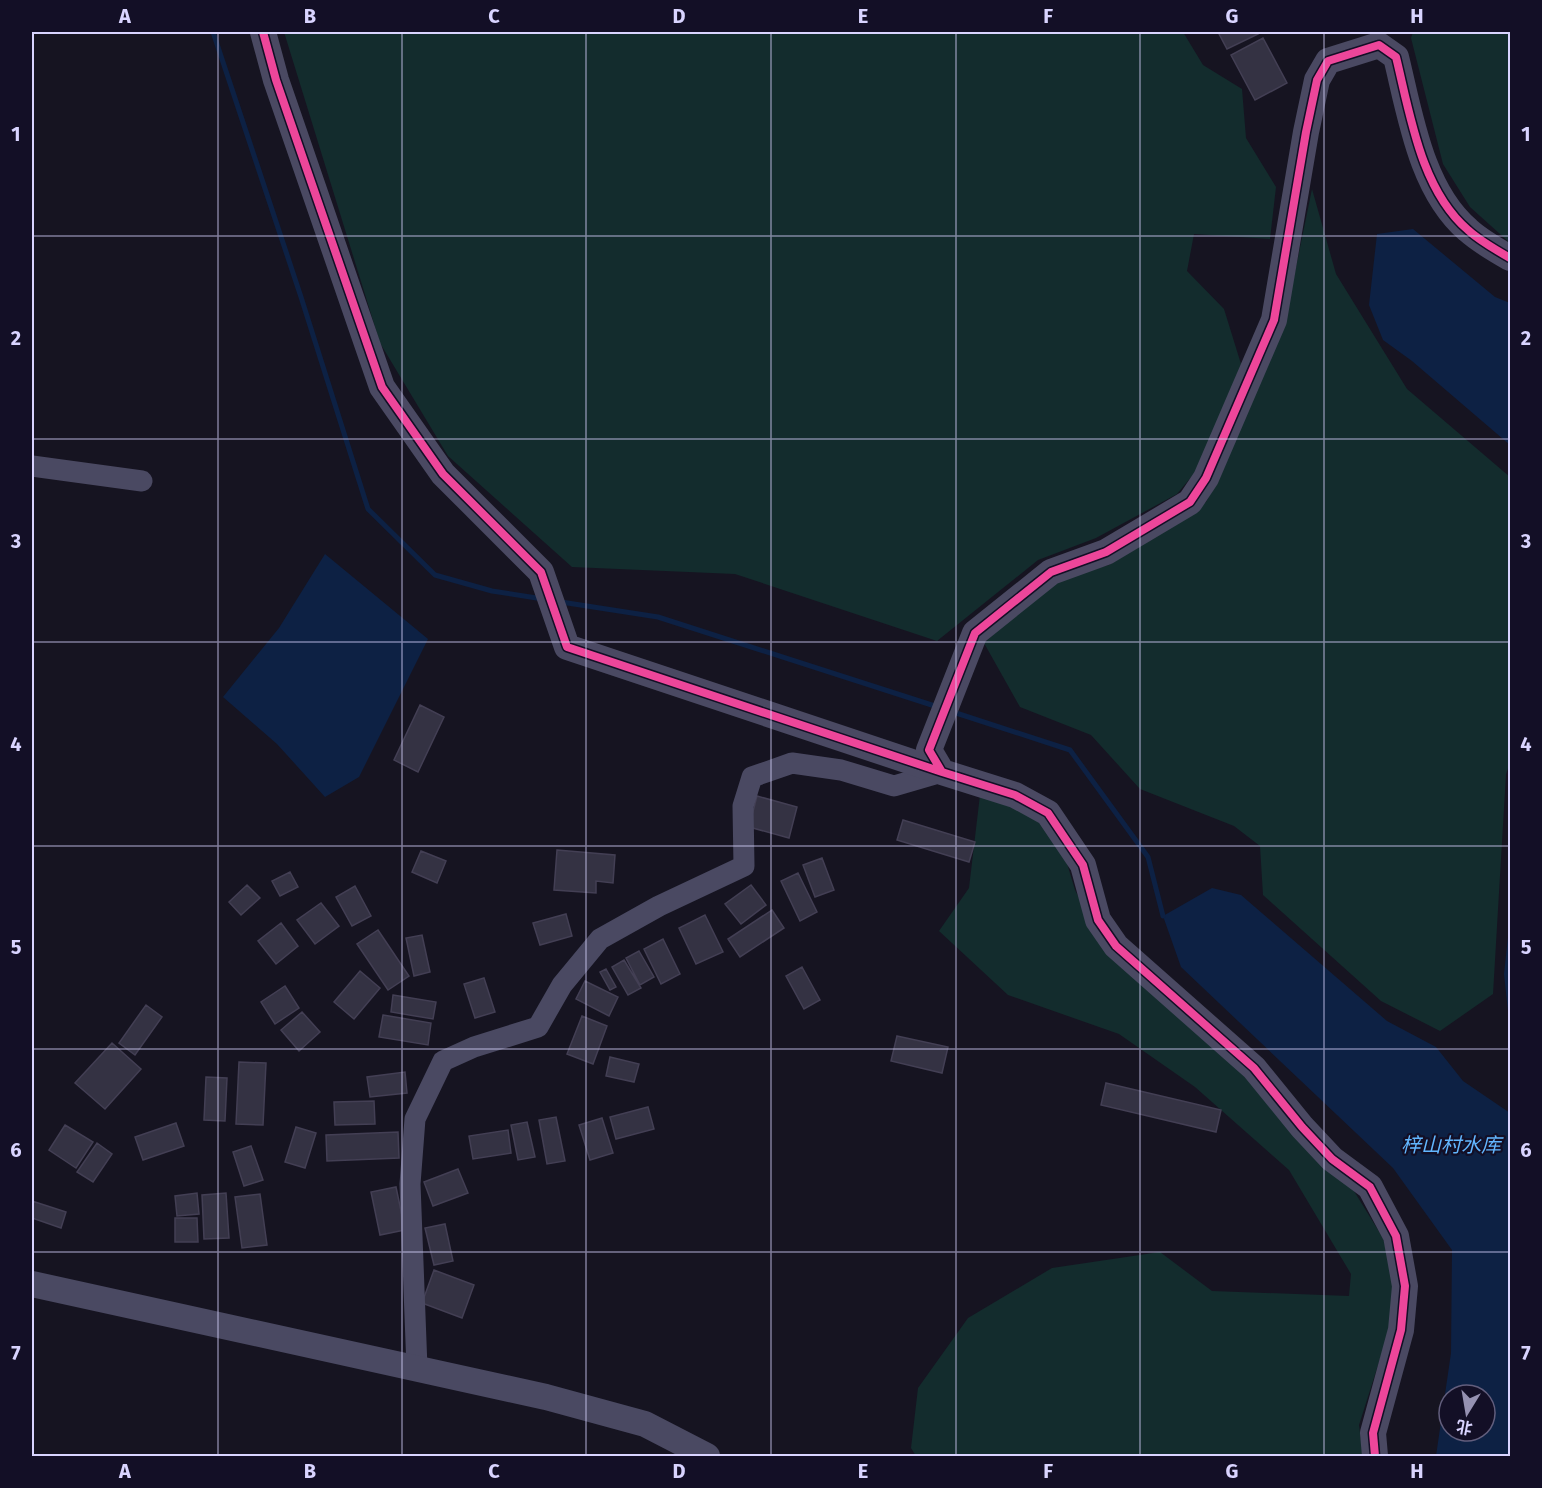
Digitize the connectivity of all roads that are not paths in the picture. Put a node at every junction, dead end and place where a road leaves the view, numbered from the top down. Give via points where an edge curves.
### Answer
1 (263, 32) edge
2 (1510, 258) edge
3 (32, 466) edge
4 (141, 480) dead end
5 (942, 772) junction
6 (32, 1284) edge
7 (417, 1368) junction
8 (707, 1456) edge
9 (1375, 1456) edge

1 - 5 street via 382,387 443,474 541,572 567,647
2 - 5 street via 1467,230 1440,196 1420,152 1396,57 1379,45 1328,61 1317,80 1306,132 1274,320 1206,478 1190,502 1106,552 1050,572 975,633 929,750
3 - 4 street
5 - 7 street via 894,786 841,770 792,763 752,777 743,807 744,866 600,939 562,985 538,1027 443,1061 416,1119 411,1173
5 - 9 street via 1015,795 1048,813 1083,865 1098,920 1116,946 1254,1068 1332,1159 1370,1187 1396,1236 1405,1286 1401,1330 1373,1433
6 - 7 street
7 - 8 street via 645,1424

